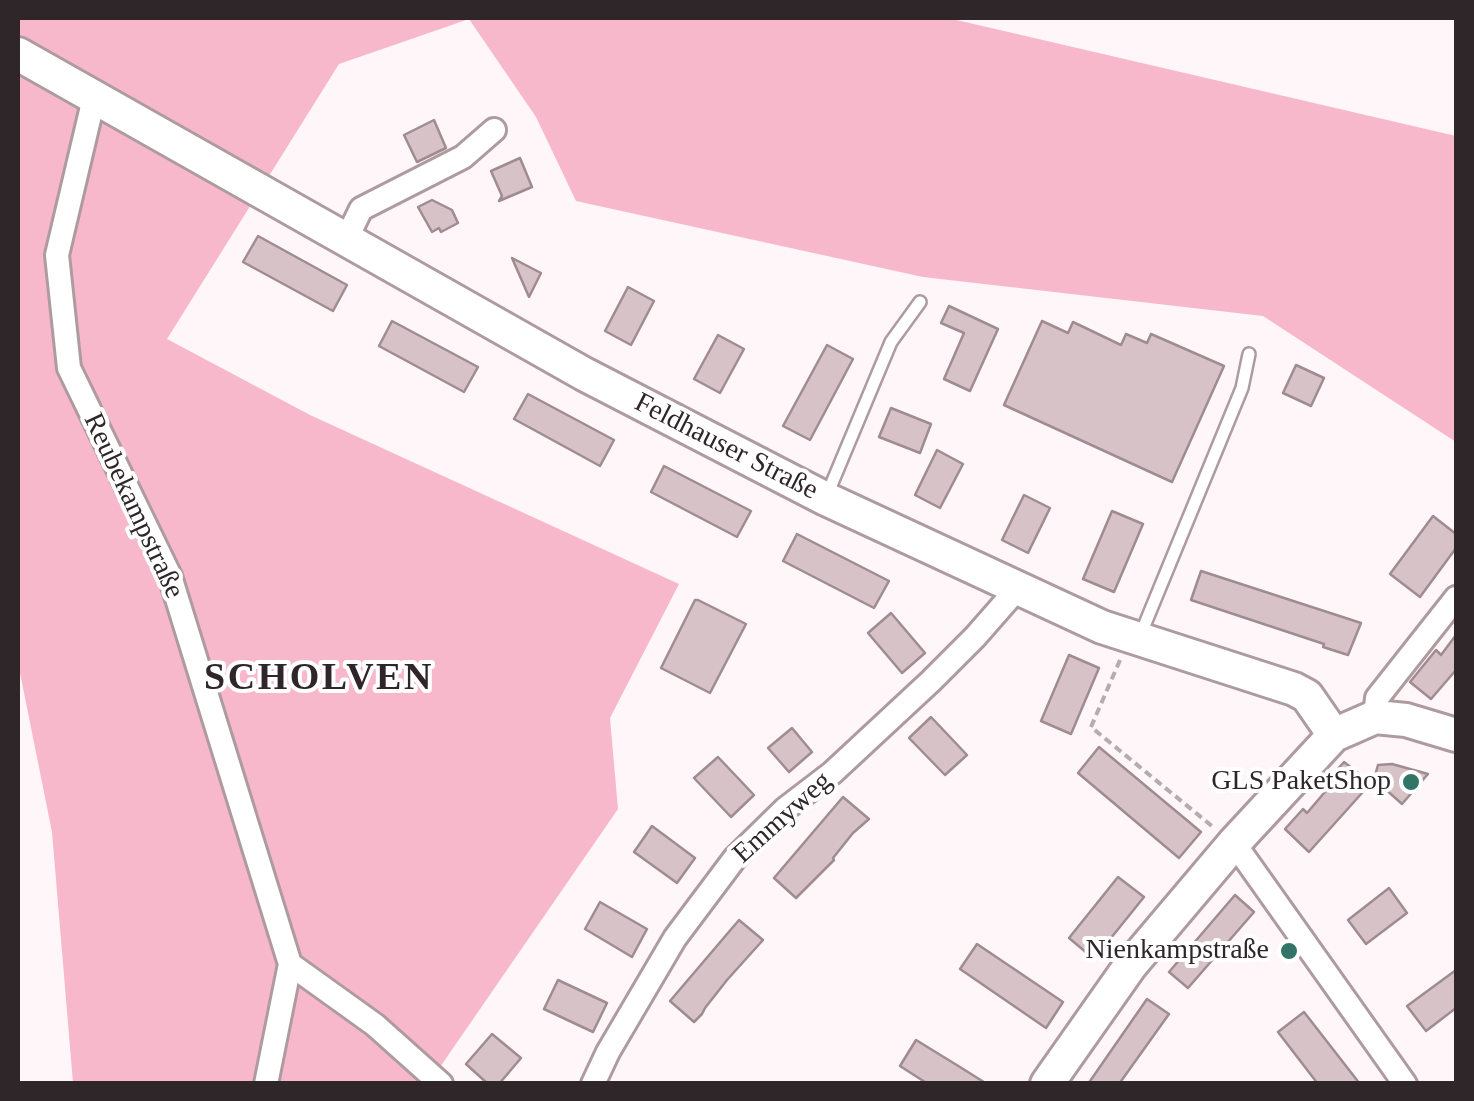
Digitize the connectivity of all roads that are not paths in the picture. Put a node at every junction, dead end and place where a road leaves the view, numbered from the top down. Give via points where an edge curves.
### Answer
1 (18, 54) edge
2 (94, 98) junction
3 (494, 130) dead end
4 (346, 240) junction
5 (920, 302) dead end
6 (1249, 354) dead end
7 (826, 499) junction
8 (1018, 588) junction
9 (1456, 598) edge
10 (1134, 639) junction
11 (1375, 717) junction
12 (1334, 735) junction
13 (1456, 735) edge
14 (1234, 843) junction
15 (290, 964) junction
16 (266, 1084) edge
17 (441, 1084) edge
18 (594, 1084) edge
19 (1047, 1084) edge
20 (1405, 1084) edge

1 - 2 street, Feldhauser Straße
2 - 4 street, Feldhauser Straße
2 - 15 street, Reubekampstraße via 57,255 69,368 170,576
3 - 4 street via 463,157 361,209
4 - 7 street, Feldhauser Straße
5 - 7 lane via 891,342
6 - 10 lane via 1242,388
7 - 8 street, Feldhauser Straße
8 - 10 street, Feldhauser Straße
8 - 18 street, Emmyweg via 931,681 735,858 675,938
9 - 11 street via 1378,698
10 - 12 street, Feldhauser Straße via 1294,689 1307,696
11 - 12 street
11 - 13 street
12 - 14 street
14 - 19 street via 1130,966
14 - 20 street
15 - 16 street, Reubekampstraße
15 - 17 street via 375,1025

